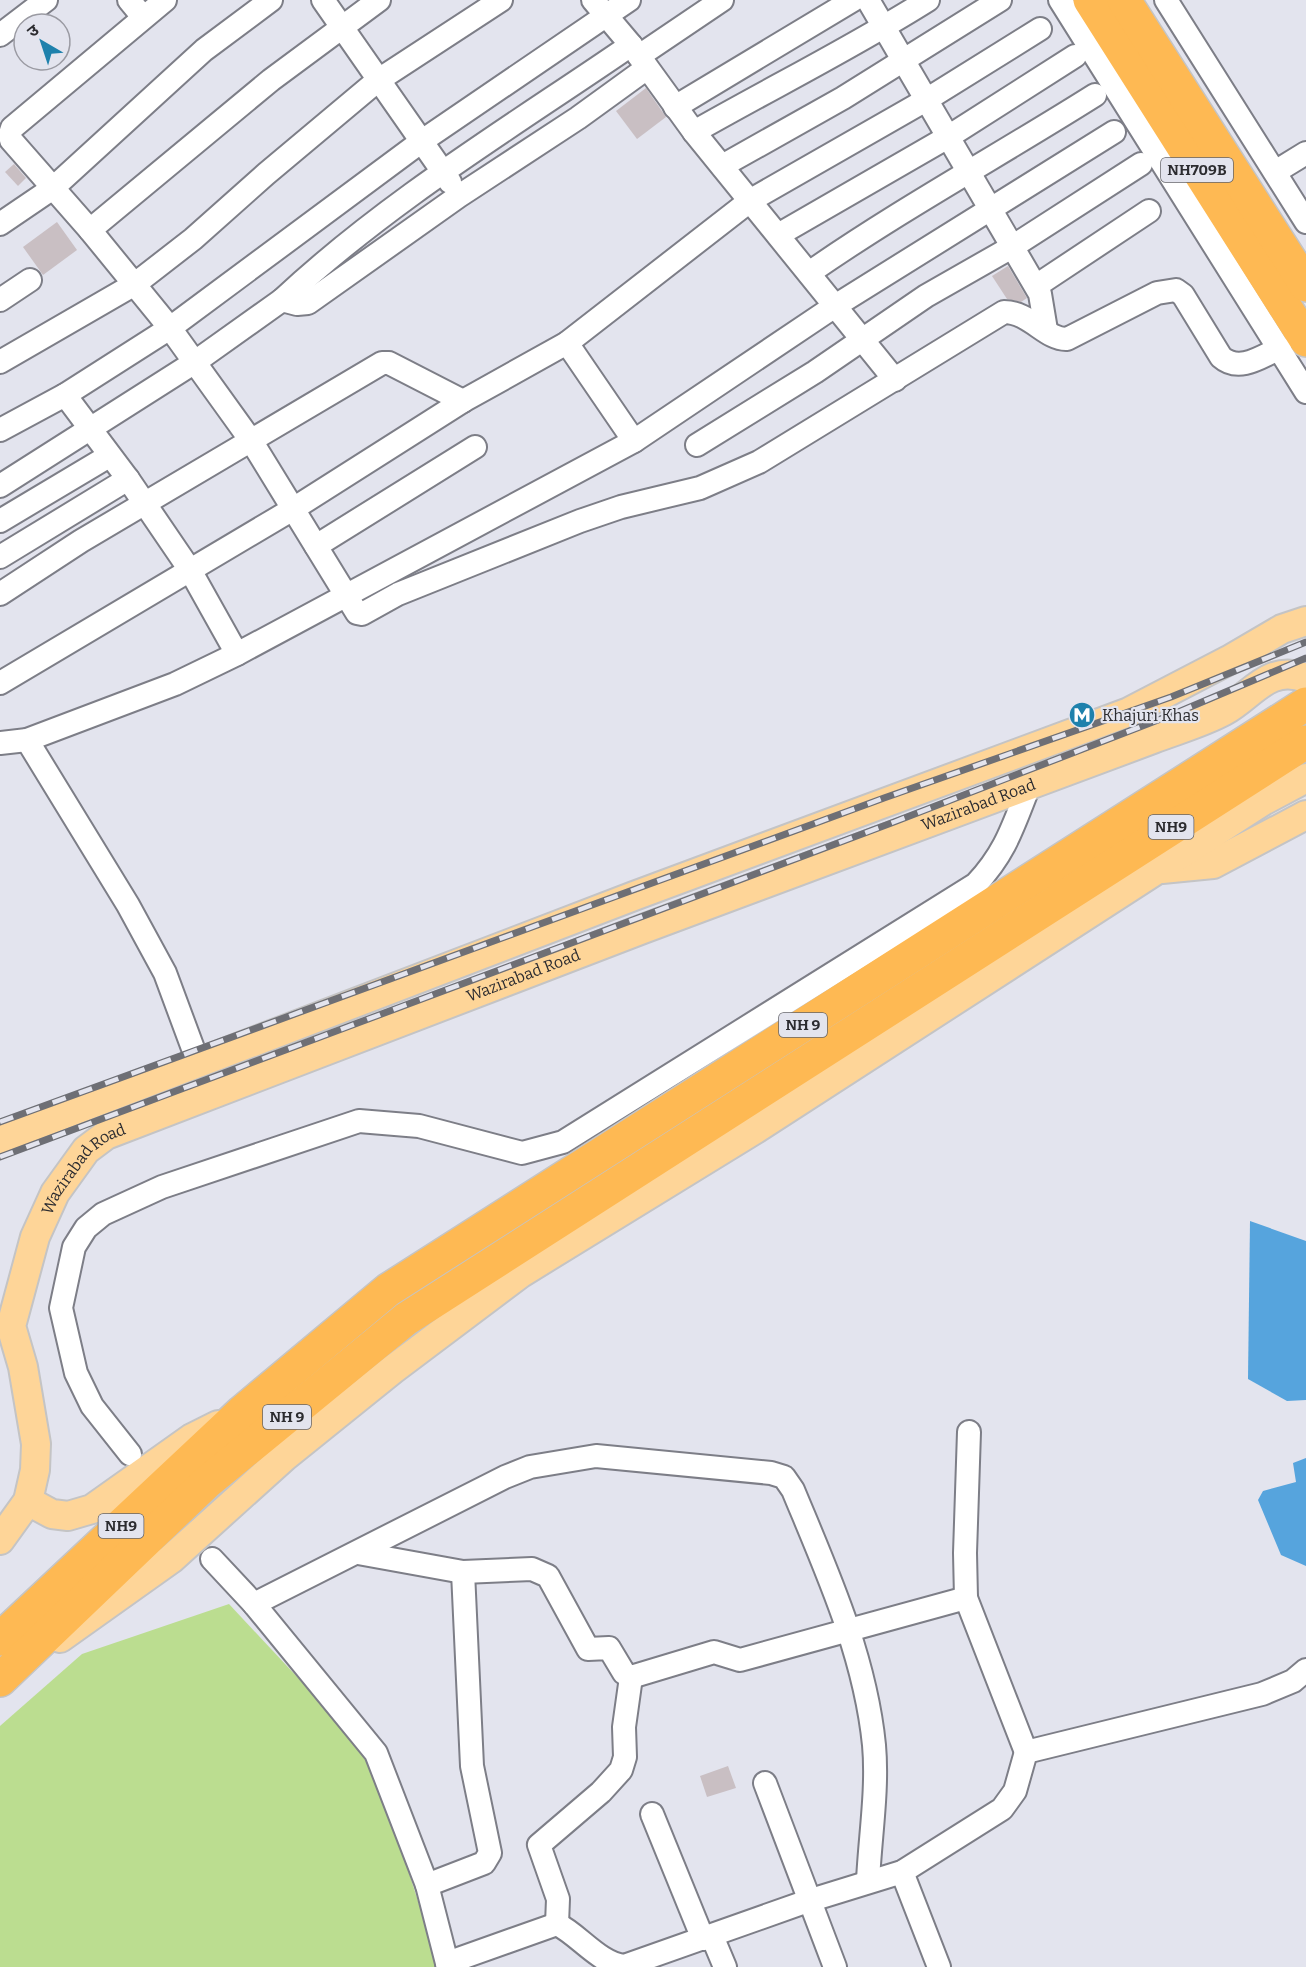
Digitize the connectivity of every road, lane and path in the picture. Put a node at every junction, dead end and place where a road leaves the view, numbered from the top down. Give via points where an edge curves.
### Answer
1 (46, 0) edge
2 (165, 0) edge
3 (270, 0) edge
4 (323, 0) edge
5 (379, 0) edge
6 (501, 0) edge
7 (629, 0) edge
8 (722, 0) edge
9 (854, 0) edge
10 (868, 0) edge
11 (928, 0) edge
12 (1000, 0) edge
13 (1060, 0) edge
14 (1090, 0) edge
15 (1124, 0) edge
16 (1166, 0) edge
17 (600, 7) edge
18 (136, 9) edge
19 (342, 27) junction
20 (884, 27) junction
21 (1040, 29) dead end
22 (0, 35) edge
23 (1075, 56) dead end
24 (639, 57) junction
25 (903, 61) junction
26 (377, 81) junction
27 (1095, 95) dead end
28 (927, 100) junction
29 (675, 107) junction
30 (694, 132) junction
31 (1114, 132) dead end
32 (948, 137) junction
33 (422, 141) junction
34 (1306, 153) edge
35 (1141, 164) dead end
36 (722, 166) junction
37 (442, 171) junction
38 (1275, 172) junction
39 (969, 173) junction
40 (53, 188) junction
41 (459, 196) junction
42 (751, 200) junction
43 (991, 209) junction
44 (1149, 211) dead end
45 (1306, 221) edge
46 (0, 224) edge
47 (90, 230) junction
48 (778, 235) junction
49 (1012, 247) junction
50 (809, 273) junction
51 (30, 280) dead end
52 (135, 284) junction
53 (1306, 285) edge
54 (1036, 286) junction
55 (0, 300) edge
56 (282, 300) junction
57 (835, 306) junction
58 (170, 328) junction
59 (1046, 330) junction
60 (863, 340) junction
61 (567, 344) junction
62 (1283, 348) edge
63 (0, 362) edge
64 (195, 362) junction
65 (895, 380) junction
66 (1306, 392) edge
67 (65, 395) junction
68 (463, 401) junction
69 (88, 428) junction
70 (0, 430) edge
71 (634, 441) junction
72 (252, 442) junction
73 (697, 445) dead end
74 (475, 447) dead end
75 (110, 456) junction
76 (128, 479) junction
77 (0, 486) edge
78 (146, 504) junction
79 (293, 509) junction
80 (0, 521) edge
81 (316, 546) junction
82 (0, 556) edge
83 (190, 570) junction
84 (0, 594) edge
85 (346, 595) junction
86 (1306, 621) edge
87 (237, 654) junction
88 (1306, 678) edge
89 (0, 683) edge
90 (1306, 704) edge
91 (27, 740) junction
92 (1306, 742) edge
93 (0, 743) edge
94 (1306, 778) edge
95 (1029, 786) junction
96 (1306, 815) edge
97 (1158, 870) junction
98 (1035, 913) joint
99 (198, 1062) junction
100 (0, 1139) edge
101 (5, 1319) edge
102 (242, 1412) junction
103 (969, 1432) dead end
104 (129, 1454) dead end
105 (28, 1501) junction
106 (0, 1540) edge
107 (358, 1553) junction
108 (212, 1559) dead end
109 (463, 1572) junction
110 (966, 1598) junction
111 (254, 1604) junction
112 (850, 1629) junction
113 (0, 1639) edge
114 (1306, 1670) edge
115 (631, 1677) junction
116 (0, 1681) edge
117 (1026, 1752) junction
118 (765, 1784) dead end
119 (652, 1814) dead end
120 (902, 1872) junction
121 (868, 1881) junction
122 (427, 1885) junction
123 (808, 1901) junction
124 (557, 1924) junction
125 (707, 1937) junction
126 (599, 1959) edge
127 (447, 1965) edge
128 (726, 1967) edge
129 (835, 1967) edge
130 (939, 1967) edge

1 - 22 street
2 - 18 street
3 - 40 street via 204,50
4 - 19 street
5 - 19 street
6 - 26 street
7 - 17 street
8 - 24 street
9 - 29 street
10 - 20 street
11 - 20 street
12 - 25 street
13 - 62 street
14 - 62 highway, NH709B
15 - 53 highway, NH709B
16 - 38 street
17 - 24 street
17 - 33 street
18 - 40 street via 9,134
19 - 26 street
19 - 47 street via 271,80
20 - 25 street
20 - 30 street
21 - 28 street
23 - 32 street
24 - 29 street
24 - 37 street
24 - 41 street via 578,118
25 - 28 street
25 - 36 street
26 - 33 street
26 - 52 street
27 - 39 street
28 - 32 street
28 - 42 street
29 - 30 street
30 - 36 street
31 - 43 street
32 - 39 street
32 - 48 street
33 - 37 street
33 - 58 street
34 - 38 street
35 - 49 street
36 - 42 street
37 - 41 street
37 - 56 street
38 - 45 street
39 - 43 street
39 - 50 street
40 - 46 street
40 - 47 street
41 - 56 street via 308,303
42 - 48 street
42 - 61 street
43 - 49 street
43 - 57 street
44 - 54 street
47 - 52 street
48 - 50 street
49 - 54 street
49 - 60 street via 926,296
50 - 57 street
51 - 55 street
52 - 58 street
52 - 63 street
54 - 59 street via 1044,305
56 - 64 street
57 - 60 street
57 - 71 street
58 - 64 street
58 - 67 street
59 - 62 street via 1059,339 1067,339 1157,293 1176,290 1183,295 1221,357 1234,365
59 - 65 street via 1025,316 1004,312
60 - 65 street
60 - 73 street
61 - 68 street
61 - 71 street
62 - 66 street
64 - 69 street
64 - 72 street
65 - 85 street via 759,462 700,488 580,521 398,594 362,614 355,612
67 - 69 street
67 - 70 street
68 - 72 street via 390,363 382,363
68 - 79 street
69 - 75 street
69 - 77 street
71 - 85 street
72 - 78 street
72 - 79 street
74 - 81 street
75 - 76 street
75 - 80 street
76 - 78 street
76 - 82 street
78 - 83 street
78 - 84 street
79 - 81 street
79 - 83 street
81 - 85 street
83 - 87 street
83 - 89 street
85 - 87 street
86 - 99 main road, Wazirabad Road via 1282,629 1129,712
87 - 91 street via 175,684
88 - 95 main road, Wazirabad Road via 1291,672 1266,679 1224,711
90 - 102 highway, NH 9 via 388,1290
91 - 93 street
91 - 99 street via 165,973
92 - 98 highway, NH9
94 - 97 main road via 1263,801
95 - 101 main road, Wazirabad Road via 106,1135 87,1150 55,1193
95 - 104 street via 995,864 976,884 563,1142 522,1153 419,1126 360,1121 162,1187 103,1214 86,1228 74,1247 60,1308 76,1372 92,1406
96 - 97 main road via 1213,864
97 - 116 main road via 757,1128 521,1273 284,1457 171,1558
98 - 116 highway, NH 9 via 397,1327 206,1483
99 - 100 main road, Wazirabad Road
101 - 105 main road, Wazirabad Road via 23,1367 36,1444
102 - 105 main road via 192,1438 92,1509 68,1516 52,1514
102 - 113 highway, NH9
103 - 110 street
105 - 106 main road
107 - 109 street
107 - 111 street
107 - 112 street via 505,1477 556,1462 596,1456 771,1473 784,1478 793,1490
108 - 111 street
109 - 115 street via 540,1571 548,1576 588,1649 609,1648 624,1673
109 - 122 street via 472,1766 490,1852 484,1863
110 - 112 street
110 - 117 street
111 - 122 street via 376,1752
112 - 115 street via 740,1660 714,1652
112 - 121 street via 874,1745
114 - 117 street via 1293,1681 1262,1694
115 - 124 street via 621,1770 539,1845 558,1899
117 - 120 street via 1016,1791 1002,1809
118 - 123 street
119 - 125 street
120 - 121 street
120 - 130 street
121 - 123 street
122 - 127 street
123 - 125 street
123 - 129 street
124 - 126 street
124 - 127 street
125 - 126 street via 624,1966
125 - 128 street

